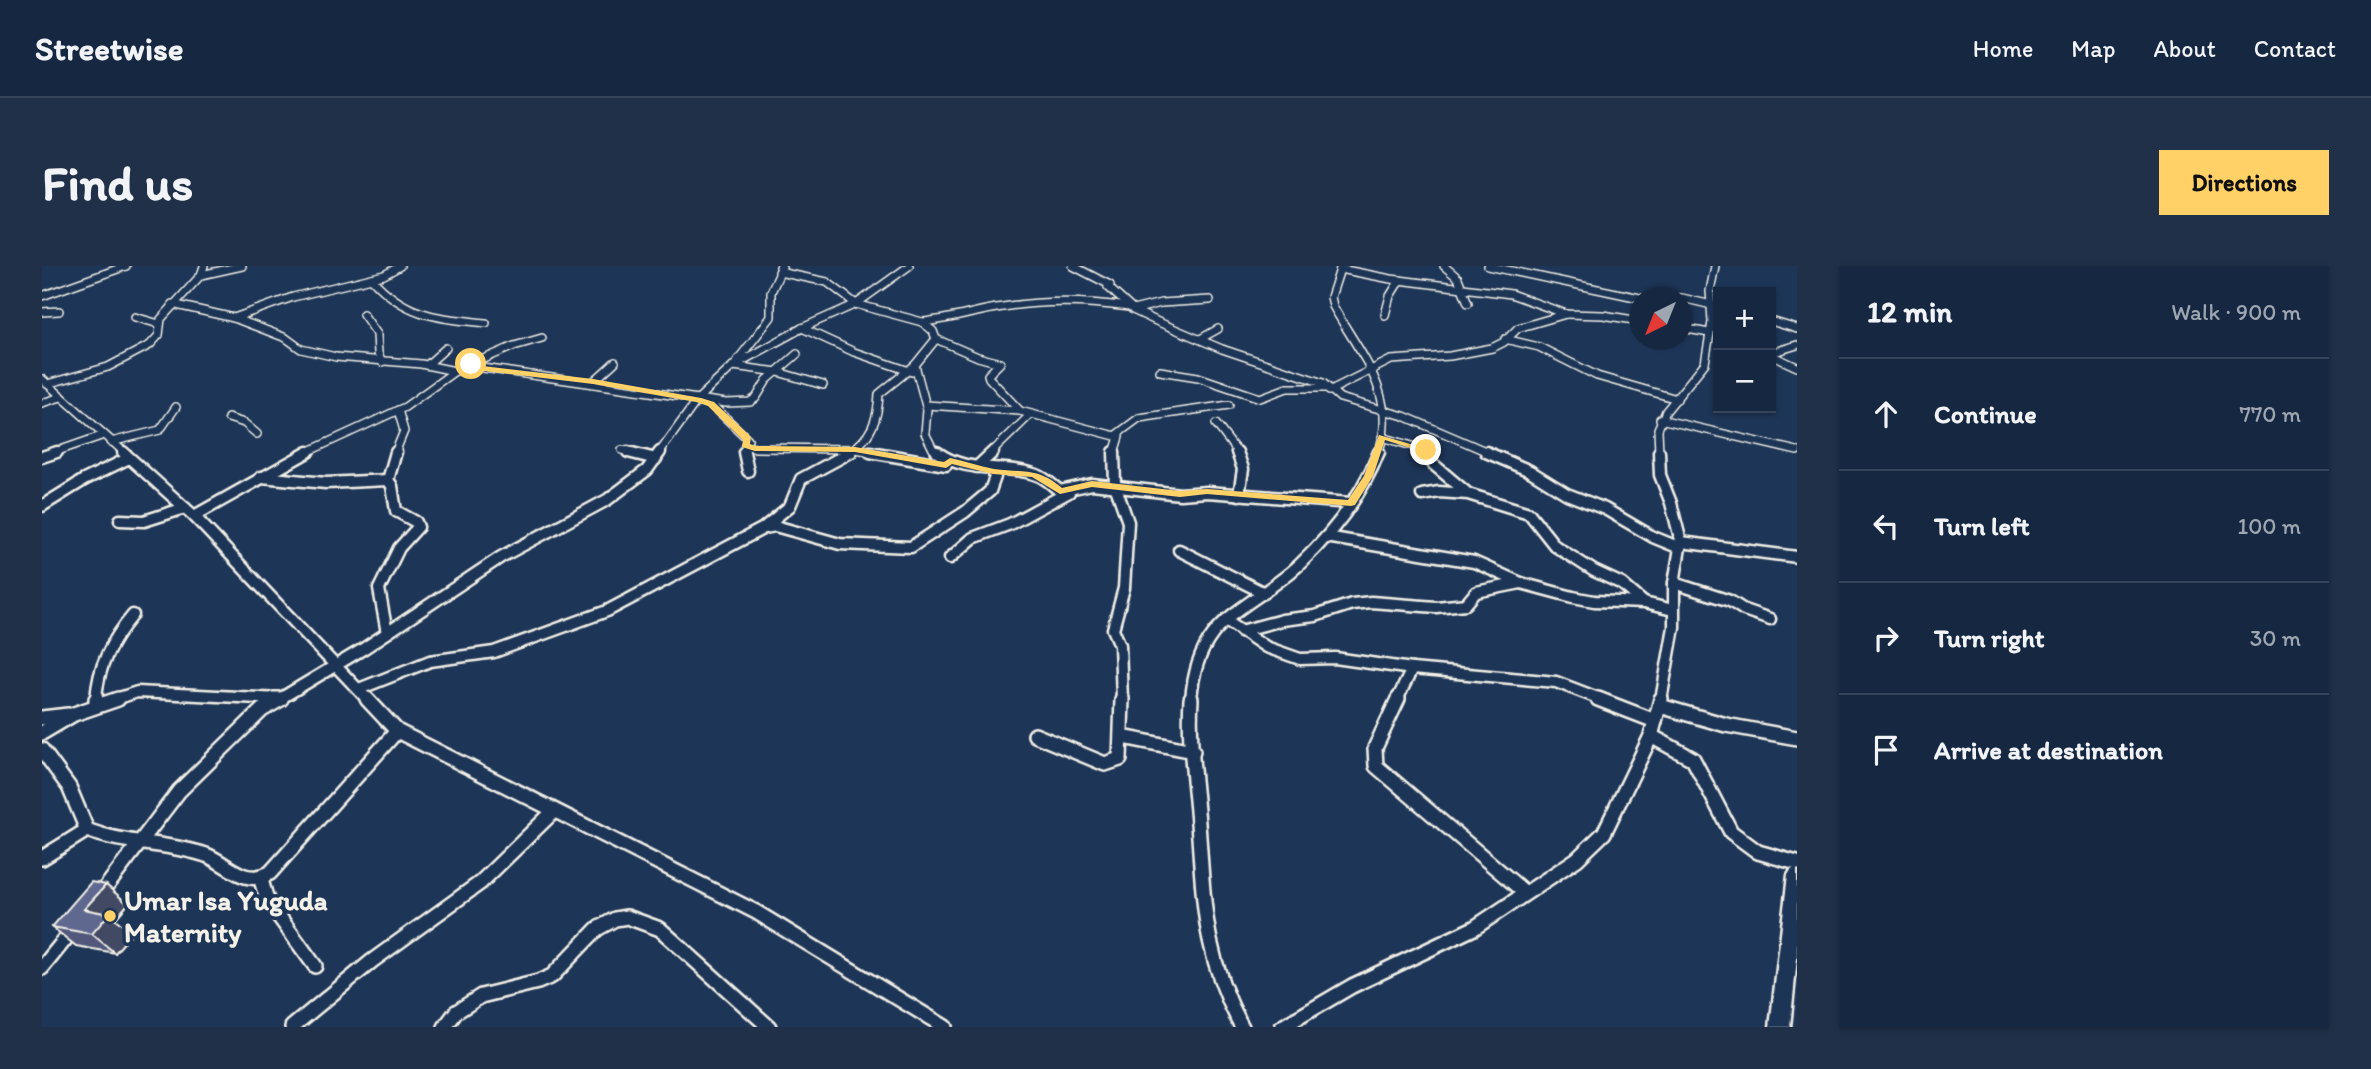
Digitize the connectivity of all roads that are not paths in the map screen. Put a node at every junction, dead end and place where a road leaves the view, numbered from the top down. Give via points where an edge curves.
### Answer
1 (126, 266) edge
2 (204, 266) edge
3 (242, 266) edge
4 (400, 266) edge
5 (909, 266) edge
6 (1073, 266) edge
7 (1444, 266) edge
8 (1488, 266) edge
9 (1515, 266) edge
10 (1715, 266) edge
11 (1341, 267) edge
12 (112, 268) edge
13 (778, 269) edge
14 (1404, 271) dead end
15 (1527, 274) junction
16 (201, 275) junction
17 (372, 279) junction
18 (1400, 280) junction
19 (1409, 281) junction
20 (1462, 288) junction
21 (42, 296) edge
22 (1629, 296) edge
23 (1713, 299) edge
24 (1210, 300) dead end
25 (1692, 300) edge
26 (1468, 303) dead end
27 (172, 304) junction
28 (856, 304) junction
29 (1713, 305) edge
30 (1131, 309) junction
31 (42, 312) edge
32 (59, 312) dead end
33 (363, 314) dead end
34 (1566, 314) junction
35 (1385, 315) dead end
36 (1713, 315) edge
37 (135, 317) dead end
38 (234, 318) junction
39 (1629, 320) edge
40 (922, 322) junction
41 (486, 323) dead end
42 (1776, 323) edge
43 (159, 324) junction
44 (802, 328) junction
45 (1218, 329) dead end
46 (1797, 329) edge
47 (1692, 331) edge
48 (1709, 336) junction
49 (542, 338) dead end
50 (1713, 338) edge
51 (936, 339) junction
52 (1200, 339) junction
53 (1505, 339) junction
54 (751, 344) junction
55 (1797, 345) edge
56 (769, 346) junction
57 (446, 348) dead end
58 (1776, 352) edge
59 (797, 354) dead end
60 (1776, 356) edge
61 (382, 362) junction
62 (615, 362) dead end
63 (1713, 362) edge
64 (1705, 363) junction
65 (427, 365) junction
66 (733, 366) junction
67 (1797, 367) edge
68 (912, 369) junction
69 (1370, 369) junction
70 (459, 370) junction
71 (1160, 370) dead end
72 (778, 372) junction
73 (45, 381) edge
74 (593, 382) junction
75 (823, 384) dead end
76 (1328, 389) junction
77 (61, 397) junction
78 (1676, 399) junction
79 (698, 400) junction
80 (42, 403) edge
81 (926, 405) junction
82 (1229, 405) dead end
83 (176, 407) dead end
84 (1385, 409) junction
85 (398, 410) junction
86 (1020, 411) junction
87 (1030, 415) junction
88 (228, 418) dead end
89 (1660, 419) junction
90 (1216, 424) dead end
91 (257, 434) dead end
92 (1116, 435) junction
93 (1382, 436) junction
94 (107, 438) junction
95 (745, 445) junction
96 (855, 449) junction
97 (622, 450) dead end
98 (1797, 451) edge
99 (42, 457) edge
100 (129, 458) junction
101 (656, 459) junction
102 (950, 460) junction
103 (977, 467) junction
104 (748, 471) dead end
105 (993, 471) junction
106 (261, 477) junction
107 (388, 480) junction
108 (1115, 485) junction
109 (1077, 487) junction
110 (1468, 494) junction
111 (1239, 495) junction
112 (1422, 495) dead end
113 (1351, 503) junction
114 (42, 506) edge
115 (189, 512) junction
116 (120, 520) dead end
117 (762, 529) junction
118 (1326, 537) junction
119 (1680, 545) junction
120 (1179, 550) dead end
121 (1797, 556) edge
122 (950, 558) dead end
123 (1521, 583) junction
124 (1674, 583) junction
125 (1264, 593) junction
126 (1644, 603) junction
127 (1673, 610) junction
128 (132, 615) dead end
129 (1770, 619) dead end
130 (1226, 620) junction
131 (1241, 631) junction
132 (387, 633) junction
133 (335, 666) junction
134 (1412, 669) junction
135 (359, 689) junction
136 (279, 699) junction
137 (96, 705) junction
138 (1660, 706) junction
139 (74, 714) junction
140 (42, 718) edge
141 (1655, 721) junction
142 (397, 731) junction
143 (42, 733) edge
144 (1035, 735) dead end
145 (1651, 736) junction
146 (1123, 737) junction
147 (1797, 738) edge
148 (42, 750) edge
149 (1193, 751) junction
150 (553, 812) junction
151 (87, 830) junction
152 (140, 843) junction
153 (42, 858) edge
154 (1797, 863) edge
155 (1797, 875) edge
156 (261, 880) junction
157 (1524, 892) junction
158 (315, 966) dead end
159 (42, 968) edge
160 (292, 1027) edge
161 (445, 1027) edge
162 (769, 1027) edge
163 (945, 1027) edge
164 (1242, 1027) edge
165 (1282, 1027) edge
166 (1780, 1027) edge

1 - 12 street
2 - 16 street
3 - 16 street
4 - 17 street
5 - 28 street
6 - 30 street via 1110,285
7 - 20 street
8 - 15 street
9 - 15 street
10 - 23 street via 1710,290
11 - 18 street
11 - 69 street via 1331,297 1333,306
12 - 21 street
13 - 28 street via 827,282
13 - 54 street via 771,292 771,317
14 - 19 street
15 - 22 street
16 - 27 street
17 - 38 street via 280,301
17 - 41 street via 415,313 432,319
18 - 19 street
18 - 35 street
19 - 20 street
20 - 26 street
20 - 34 street via 1518,296
24 - 30 street
25 - 29 street
27 - 38 street
27 - 43 street
28 - 40 street
28 - 44 street
30 - 40 street via 1089,301 1055,302
30 - 52 street
31 - 32 street
33 - 61 street via 377,334
34 - 39 street
34 - 53 street via 1518,328
36 - 48 street
37 - 43 street
38 - 61 street via 309,352
40 - 51 street
42 - 46 street
43 - 73 street via 156,340 127,359
44 - 56 street
44 - 68 street via 854,352
45 - 52 street
47 - 48 street
48 - 50 street
48 - 64 street
49 - 70 street
51 - 68 street
51 - 86 street via 1000,363 989,378
52 - 76 street
53 - 69 street via 1492,348 1404,358
53 - 78 street via 1535,345 1582,370
54 - 56 street
54 - 66 street
55 - 58 street
56 - 66 street
57 - 65 street
59 - 72 street
60 - 67 street
61 - 65 street
62 - 74 street
63 - 64 street
64 - 78 street
65 - 70 street
66 - 72 street
66 - 79 street
68 - 81 street
68 - 96 street via 879,394 877,424
69 - 76 street
69 - 84 street
70 - 74 street via 476,367
70 - 85 street
71 - 76 street via 1198,377 1260,398 1287,388
72 - 75 street
72 - 79 street via 750,402
73 - 77 street
74 - 79 street
76 - 84 street via 1340,398
77 - 80 street
77 - 94 street
78 - 89 street
79 - 95 street via 711,404 744,435 748,439
79 - 101 street
81 - 86 street
81 - 102 street via 926,439
82 - 92 street via 1139,418
83 - 94 street via 160,430
84 - 93 street
84 - 119 street via 1530,471 1653,537
85 - 106 street
85 - 107 street via 404,431
86 - 87 street
87 - 92 street
87 - 103 street
88 - 91 street
89 - 98 street
89 - 119 street via 1660,475
90 - 111 street via 1239,452 1243,469
92 - 108 street
93 - 110 street via 1426,450 1433,464
93 - 113 street via 1368,476
94 - 99 street
94 - 100 street
95 - 96 street via 755,449
95 - 104 street
96 - 102 street via 946,465
96 - 117 street via 801,479 797,495 784,512
97 - 101 street
100 - 114 street
100 - 115 street
101 - 132 street via 607,500 501,557
102 - 103 street
103 - 105 street
105 - 109 street via 1034,474 1060,491
105 - 117 street via 990,491 911,547 840,544 775,526
106 - 107 street via 326,483
106 - 115 street
107 - 132 street via 396,511 418,527 399,548 379,589
108 - 109 street
108 - 111 street via 1180,494
108 - 146 street via 1128,522 1124,588 1113,629 1122,666
109 - 122 street via 1010,524 973,538
110 - 112 street
110 - 126 street via 1529,513 1555,546 1622,584
111 - 113 street
113 - 118 street
115 - 116 street via 144,522
115 - 133 street
117 - 135 street via 607,611 494,652 430,661
118 - 123 street via 1474,562
118 - 125 street via 1314,553
119 - 121 street
119 - 124 street
120 - 125 street
123 - 126 street via 1594,601
123 - 131 street via 1476,592 1466,604 1352,604
124 - 127 street
124 - 129 street
125 - 130 street
126 - 127 street
127 - 138 street
128 - 137 street via 102,661
130 - 131 street
130 - 149 street via 1199,654 1191,697
131 - 134 street via 1266,647 1300,659 1335,658
132 - 133 street
133 - 135 street
133 - 136 street
134 - 141 street via 1556,682
134 - 157 street via 1375,748 1376,766
135 - 142 street
136 - 137 street via 138,692
136 - 152 street via 208,760
137 - 139 street
138 - 141 street
138 - 147 street
139 - 140 street
139 - 143 street
141 - 145 street
142 - 150 street
142 - 156 street
144 - 146 street via 1105,764 1121,759
145 - 154 street via 1693,759 1731,832 1758,852
145 - 157 street via 1604,833 1577,859
146 - 149 street
148 - 151 street via 69,787
149 - 164 street via 1209,943 1219,981
150 - 160 street via 480,883 372,961
150 - 163 street via 757,912
151 - 152 street
151 - 153 street
152 - 156 street via 176,846 215,859 248,880
152 - 159 street
155 - 166 street
156 - 158 street via 267,900
157 - 165 street via 1474,928 1352,986
161 - 162 street via 454,1009 497,989 554,975 598,929 612,919 626,917 660,929

